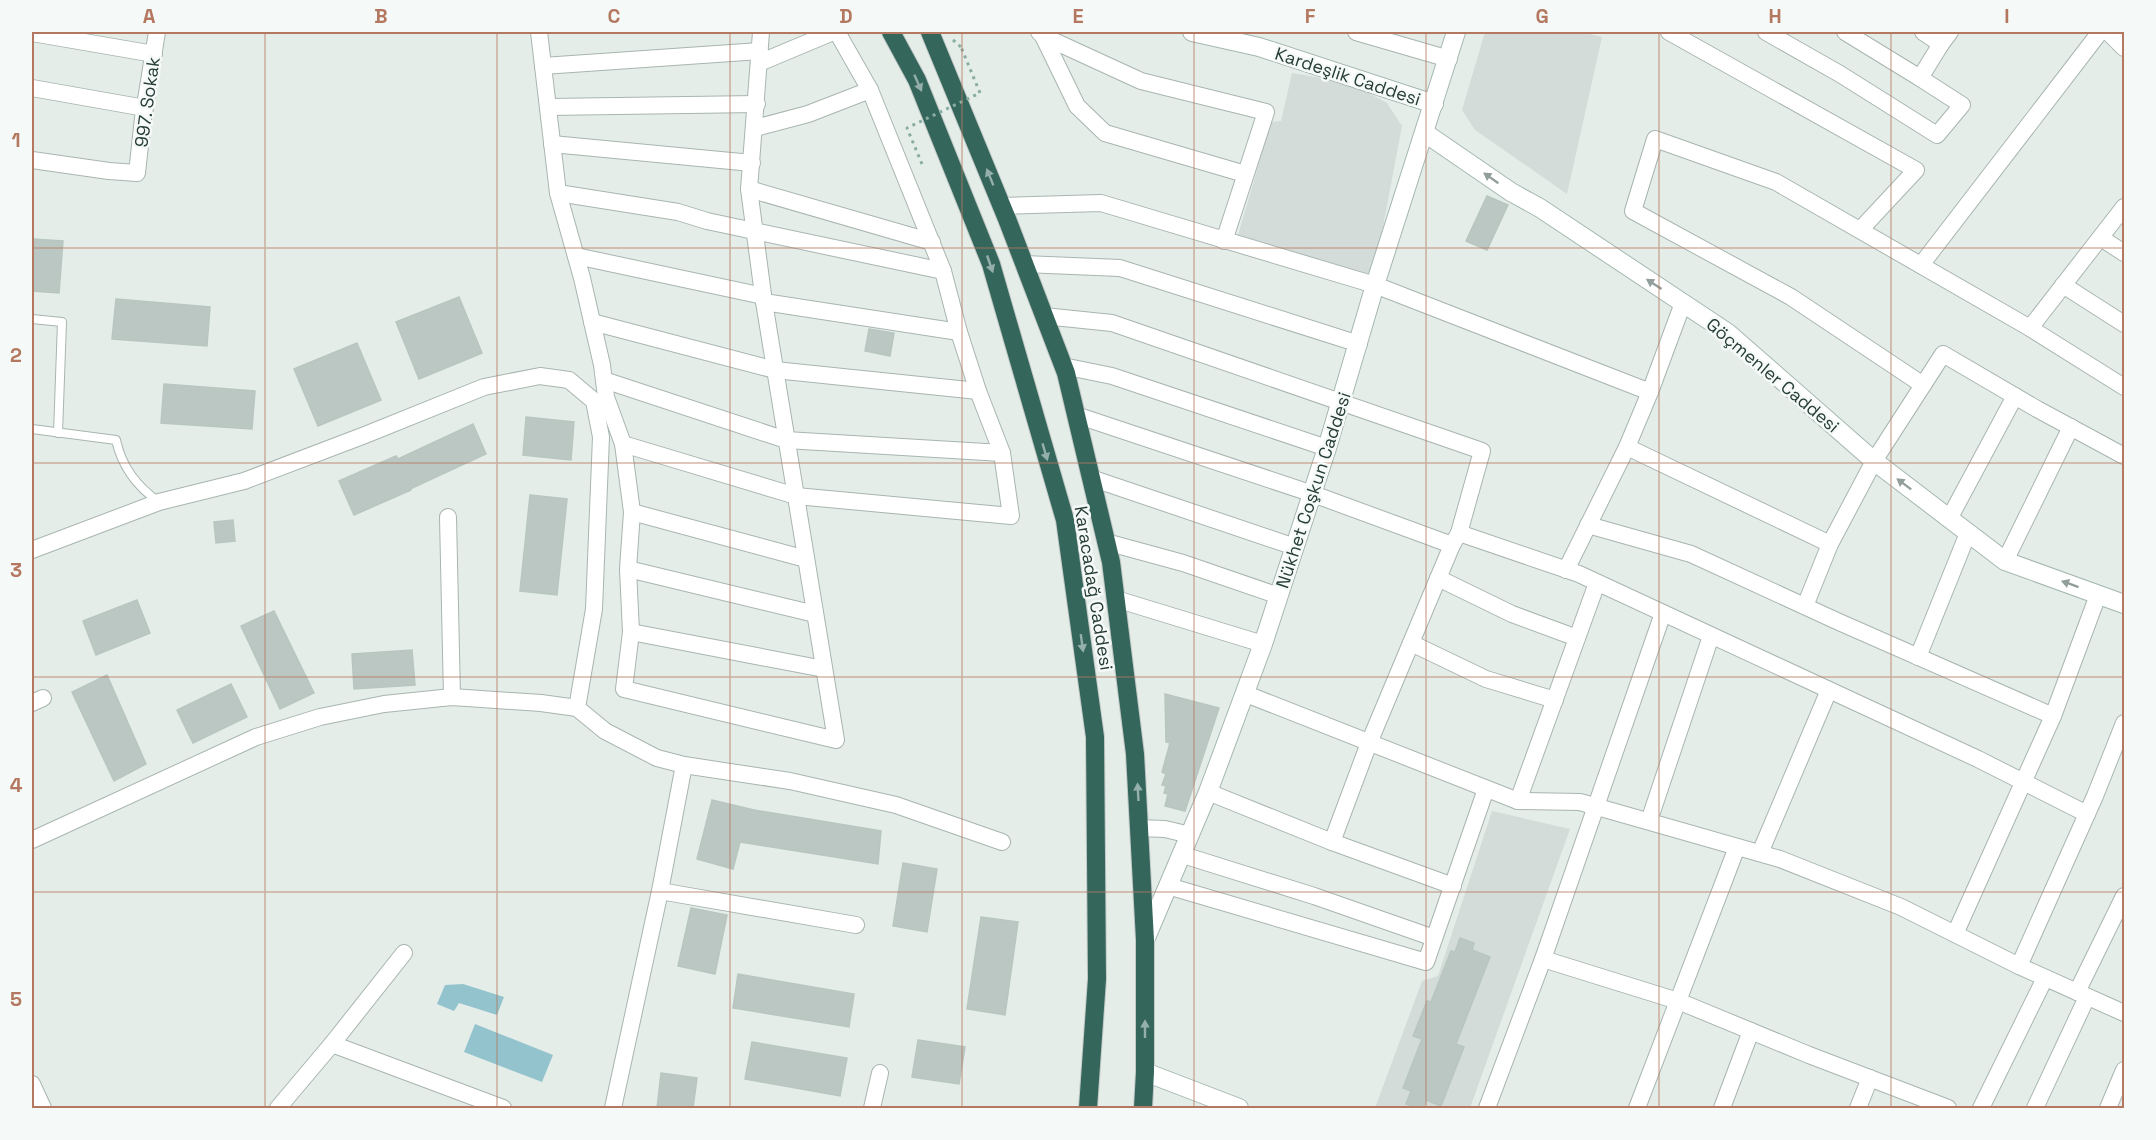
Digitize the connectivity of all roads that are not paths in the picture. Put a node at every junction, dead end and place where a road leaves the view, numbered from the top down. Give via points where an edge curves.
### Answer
1 (157, 32) edge
2 (539, 32) edge
3 (761, 32) edge
4 (835, 32) edge
5 (891, 32) edge
6 (930, 32) edge
7 (1192, 32) edge
8 (1356, 32) edge
9 (1456, 32) edge
10 (1669, 32) edge
11 (1766, 32) edge
12 (1845, 32) edge
13 (1923, 32) edge
14 (2100, 32) edge
15 (2108, 32) edge
16 (32, 33) edge
17 (1041, 34) edge
18 (1945, 38) edge
19 (2124, 48) edge
20 (154, 54) junction
21 (760, 57) junction
22 (1449, 59) junction
23 (543, 66) junction
24 (1920, 78) junction
25 (32, 88) edge
26 (870, 90) junction
27 (757, 104) junction
28 (1434, 104) junction
29 (548, 107) junction
30 (145, 108) junction
31 (754, 128) junction
32 (1425, 132) junction
33 (552, 144) junction
34 (32, 159) edge
35 (752, 163) junction
36 (1245, 174) junction
37 (749, 189) junction
38 (558, 193) junction
39 (1001, 206) junction
40 (2124, 207) edge
41 (755, 230) junction
42 (1860, 230) junction
43 (2101, 238) junction
44 (1224, 241) junction
45 (932, 242) junction
46 (2124, 253) edge
47 (576, 256) junction
48 (1024, 264) junction
49 (1921, 265) junction
50 (943, 271) junction
51 (1375, 285) junction
52 (2063, 285) junction
53 (764, 299) junction
54 (1683, 303) junction
55 (1044, 316) junction
56 (32, 319) edge
57 (592, 322) junction
58 (2124, 324) edge
59 (2030, 327) junction
60 (959, 332) junction
61 (1359, 344) junction
62 (1063, 366) junction
63 (775, 370) junction
64 (604, 380) junction
65 (1923, 385) junction
66 (2124, 387) edge
67 (978, 391) junction
68 (1650, 392) junction
69 (2014, 396) junction
70 (1341, 401) junction
71 (1076, 415) junction
72 (2071, 427) junction
73 (32, 429) edge
74 (58, 433) junction
75 (786, 440) junction
76 (623, 444) junction
77 (1627, 447) junction
78 (1327, 448) junction
79 (1002, 453) junction
80 (2124, 456) edge
81 (1874, 461) junction
82 (1091, 478) junction
83 (1313, 494) junction
84 (796, 496) junction
85 (159, 502) junction
86 (632, 512) junction
87 (448, 517) dead end
88 (1949, 519) junction
89 (1588, 525) junction
90 (1968, 533) junction
91 (1456, 539) junction
92 (1106, 542) junction
93 (1830, 544) junction
94 (1295, 547) junction
95 (32, 550) edge
96 (806, 559) junction
97 (2005, 561) junction
98 (628, 569) junction
99 (1566, 570) junction
100 (1438, 578) junction
101 (1597, 583) junction
102 (2098, 595) junction
103 (1279, 596) junction
104 (1116, 599) junction
105 (2124, 604) edge
106 (1805, 606) junction
107 (1663, 613) junction
108 (815, 614) junction
109 (631, 632) junction
110 (1711, 636) junction
111 (1577, 638) junction
112 (1411, 643) junction
113 (1263, 645) junction
114 (1918, 657) junction
115 (824, 669) junction
116 (1829, 690) junction
117 (1246, 694) junction
118 (452, 697) junction
119 (1555, 700) junction
120 (578, 708) junction
121 (2053, 716) junction
122 (2124, 723) edge
123 (1369, 743) junction
124 (684, 765) junction
125 (2025, 783) junction
126 (1486, 789) junction
127 (1208, 792) junction
128 (1518, 801) junction
129 (1596, 806) junction
130 (2087, 814) junction
131 (1649, 821) junction
132 (1139, 828) junction
133 (1190, 835) junction
134 (32, 840) edge
135 (1002, 842) dead end
136 (1332, 842) junction
137 (1737, 847) junction
138 (1760, 853) junction
139 (1183, 855) junction
140 (1168, 886) junction
141 (1453, 886) junction
142 (660, 891) junction
143 (2124, 896) edge
144 (856, 926) dead end
145 (1955, 934) junction
146 (1434, 938) junction
147 (1145, 940) junction
148 (404, 953) dead end
149 (1543, 959) junction
150 (2019, 966) junction
151 (2045, 978) junction
152 (2082, 994) junction
153 (1678, 1000) junction
154 (2124, 1013) edge
155 (1751, 1031) junction
156 (332, 1044) junction
157 (2124, 1070) edge
158 (1145, 1072) junction
159 (880, 1073) dead end
160 (1870, 1078) junction
161 (32, 1084) edge
162 (1220, 1105) edge
163 (43, 1108) edge
164 (278, 1108) edge
165 (503, 1108) edge
166 (613, 1108) edge
167 (872, 1108) edge
168 (1088, 1108) edge
169 (1143, 1108) edge
170 (1239, 1108) edge
171 (1486, 1108) edge
172 (1637, 1108) edge
173 (1722, 1108) edge
174 (1858, 1108) edge
175 (1948, 1108) edge
176 (1982, 1108) edge
177 (2035, 1108) edge
178 (2108, 1108) edge

1 - 20 street, 997. Sokak
2 - 23 street
3 - 21 street
4 - 21 street
4 - 26 street
5 -> 168 highway, Karacadağ Caddesi via 917,80 991,264 1065,520 1095,737 1097,979
39 -> 6 highway, Karacadağ Caddesi
7 - 28 street, Kardeşlik Caddesi via 1259,46
8 - 22 street
9 - 22 street, Nükhet Coşkun Caddesi
10 - 42 street via 1916,170
11 - 24 street via 1937,135 1962,105
12 - 24 street
13 - 18 street
14 - 49 street
15 - 19 street
16 - 20 street
17 - 36 street via 1077,106 1105,133
17 - 36 street via 1141,81 1266,112
18 - 24 street
20 - 30 street, 997. Sokak
21 - 23 street
21 - 27 street
22 - 28 street, Nükhet Coşkun Caddesi
23 - 29 street
25 - 30 street
26 - 31 street via 808,114
26 - 45 street
27 - 29 street
27 - 31 street
28 - 32 street, Nükhet Coşkun Caddesi
29 - 33 street
30 - 34 street, 997. Sokak via 137,173
31 - 35 street
32 - 51 street, Nükhet Coşkun Caddesi
54 -> 32 street, Göçmenler Caddesi
33 - 35 street
33 - 38 street
35 - 37 street
36 - 44 street
37 - 41 street
37 - 45 street
38 - 41 street via 678,212
38 - 47 street
39 - 44 street via 1101,203
39 - 48 highway, Karacadağ Caddesi
40 - 43 street
41 - 50 street
41 - 53 street
42 - 49 street
42 - 65 street via 1776,182 1655,139 1633,211 1791,297
43 - 46 street
43 - 52 street
44 - 51 street
45 - 50 street
47 - 53 street
47 - 57 street
48 - 55 highway, Karacadağ Caddesi
48 - 61 street via 1120,268
49 - 59 street
50 - 60 street
51 - 61 street, Nükhet Coşkun Caddesi
51 - 68 street
52 - 58 street
52 - 59 street
53 - 60 street
53 - 63 street
54 - 68 street
54 - 81 street, Göçmenler Caddesi via 1728,333
55 - 62 highway, Karacadağ Caddesi
55 - 70 street via 1112,323
56 - 74 lane via 62,322
57 - 63 street
57 - 64 street
59 - 66 street
60 - 67 street
61 - 70 street, Nükhet Coşkun Caddesi
62 - 71 highway, Karacadağ Caddesi
62 - 78 street via 1112,376
63 - 67 street
63 - 75 street
64 - 75 street
64 - 76 street
65 - 69 street via 1943,354
65 - 81 street
67 - 79 street
68 - 77 street
69 - 72 street
69 - 88 street
70 - 78 street, Nükhet Coşkun Caddesi
70 - 91 street via 1482,451
71 - 82 highway, Karacadağ Caddesi
71 - 83 street
72 - 80 street
72 - 97 street
73 - 74 lane
74 - 85 lane via 116,440 131,477
75 - 79 street
75 - 84 street
76 - 84 street
76 - 86 street
77 - 89 street
77 - 93 street
78 - 83 street, Nükhet Coşkun Caddesi
79 - 84 street via 1011,516
88 -> 81 street, Göçmenler Caddesi
81 - 93 street
82 - 92 highway, Karacadağ Caddesi
82 - 94 street
83 - 91 street
83 - 94 street, Nükhet Coşkun Caddesi
84 - 96 street
85 - 95 street
85 - 120 street via 244,481 484,387 540,376 569,380 594,401 601,437 594,609
86 - 96 street
86 - 98 street
87 - 118 street
88 - 90 street, Göçmenler Caddesi
89 - 99 street
89 - 106 street via 1691,554
90 - 97 street, Göçmenler Caddesi
90 - 114 street
91 - 99 street
91 - 100 street
92 - 103 street
92 - 104 highway, Karacadağ Caddesi
93 - 106 street
94 - 103 street, Nükhet Coşkun Caddesi
96 - 108 street
102 -> 97 street, Göçmenler Caddesi
98 - 108 street
98 - 109 street
99 - 101 street
100 - 111 street via 1512,614
100 - 112 street
101 - 107 street
101 - 111 street
102 - 105 street, Göçmenler Caddesi
102 - 121 street
103 - 113 street, Nükhet Coşkun Caddesi
104 - 113 street
132 -> 104 highway, Karacadağ Caddesi via 1136,754
106 - 114 street
107 - 110 street
107 - 129 street
108 - 115 street
109 - 115 street
109 - 115 street via 624,689 836,740
110 - 116 street
110 - 131 street
111 - 119 street
112 - 119 street via 1486,679
112 - 123 street
113 - 117 street, Nükhet Coşkun Caddesi
114 - 121 street
116 - 125 street
116 - 138 street
117 - 123 street
117 - 127 street, Nükhet Coşkun Caddesi
118 - 120 street
118 - 134 street via 384,704 256,737
119 - 128 street
120 - 124 street via 605,731 657,758
121 - 125 street
122 - 130 street
123 - 126 street
123 - 136 street
124 - 135 street via 790,781 896,805
124 - 142 street
125 - 130 street
125 - 145 street
126 - 128 street
126 - 141 street
127 - 133 street, Nükhet Coşkun Caddesi
127 - 136 street
128 - 129 street
129 - 131 street
129 - 149 street
130 - 150 street
131 - 137 street
132 - 133 street
132 - 147 highway, Karacadağ Caddesi
133 - 139 street, Nükhet Coşkun Caddesi
136 - 141 street
137 - 138 street
137 - 153 street
138 - 145 street via 1901,907
139 - 140 street, Nükhet Coşkun Caddesi
139 - 146 street
140 - 146 street via 1426,962
140 - 147 street, Nükhet Coşkun Caddesi
141 - 146 street
142 - 144 street
142 - 166 street
143 - 152 street
145 - 150 street
158 -> 147 highway, Karacadağ Caddesi
148 - 156 street
149 - 153 street
149 - 171 street
150 - 151 street
151 - 152 street
151 - 176 street
152 - 154 street
152 - 177 street
153 - 155 street
153 - 172 street
155 - 160 street
155 - 173 street
156 - 164 street
156 - 165 street
157 - 178 street
158 - 162 street
158 - 169 highway, Karacadağ Caddesi
159 - 167 street
160 - 174 street
160 - 175 street
161 - 163 street
162 - 170 street

